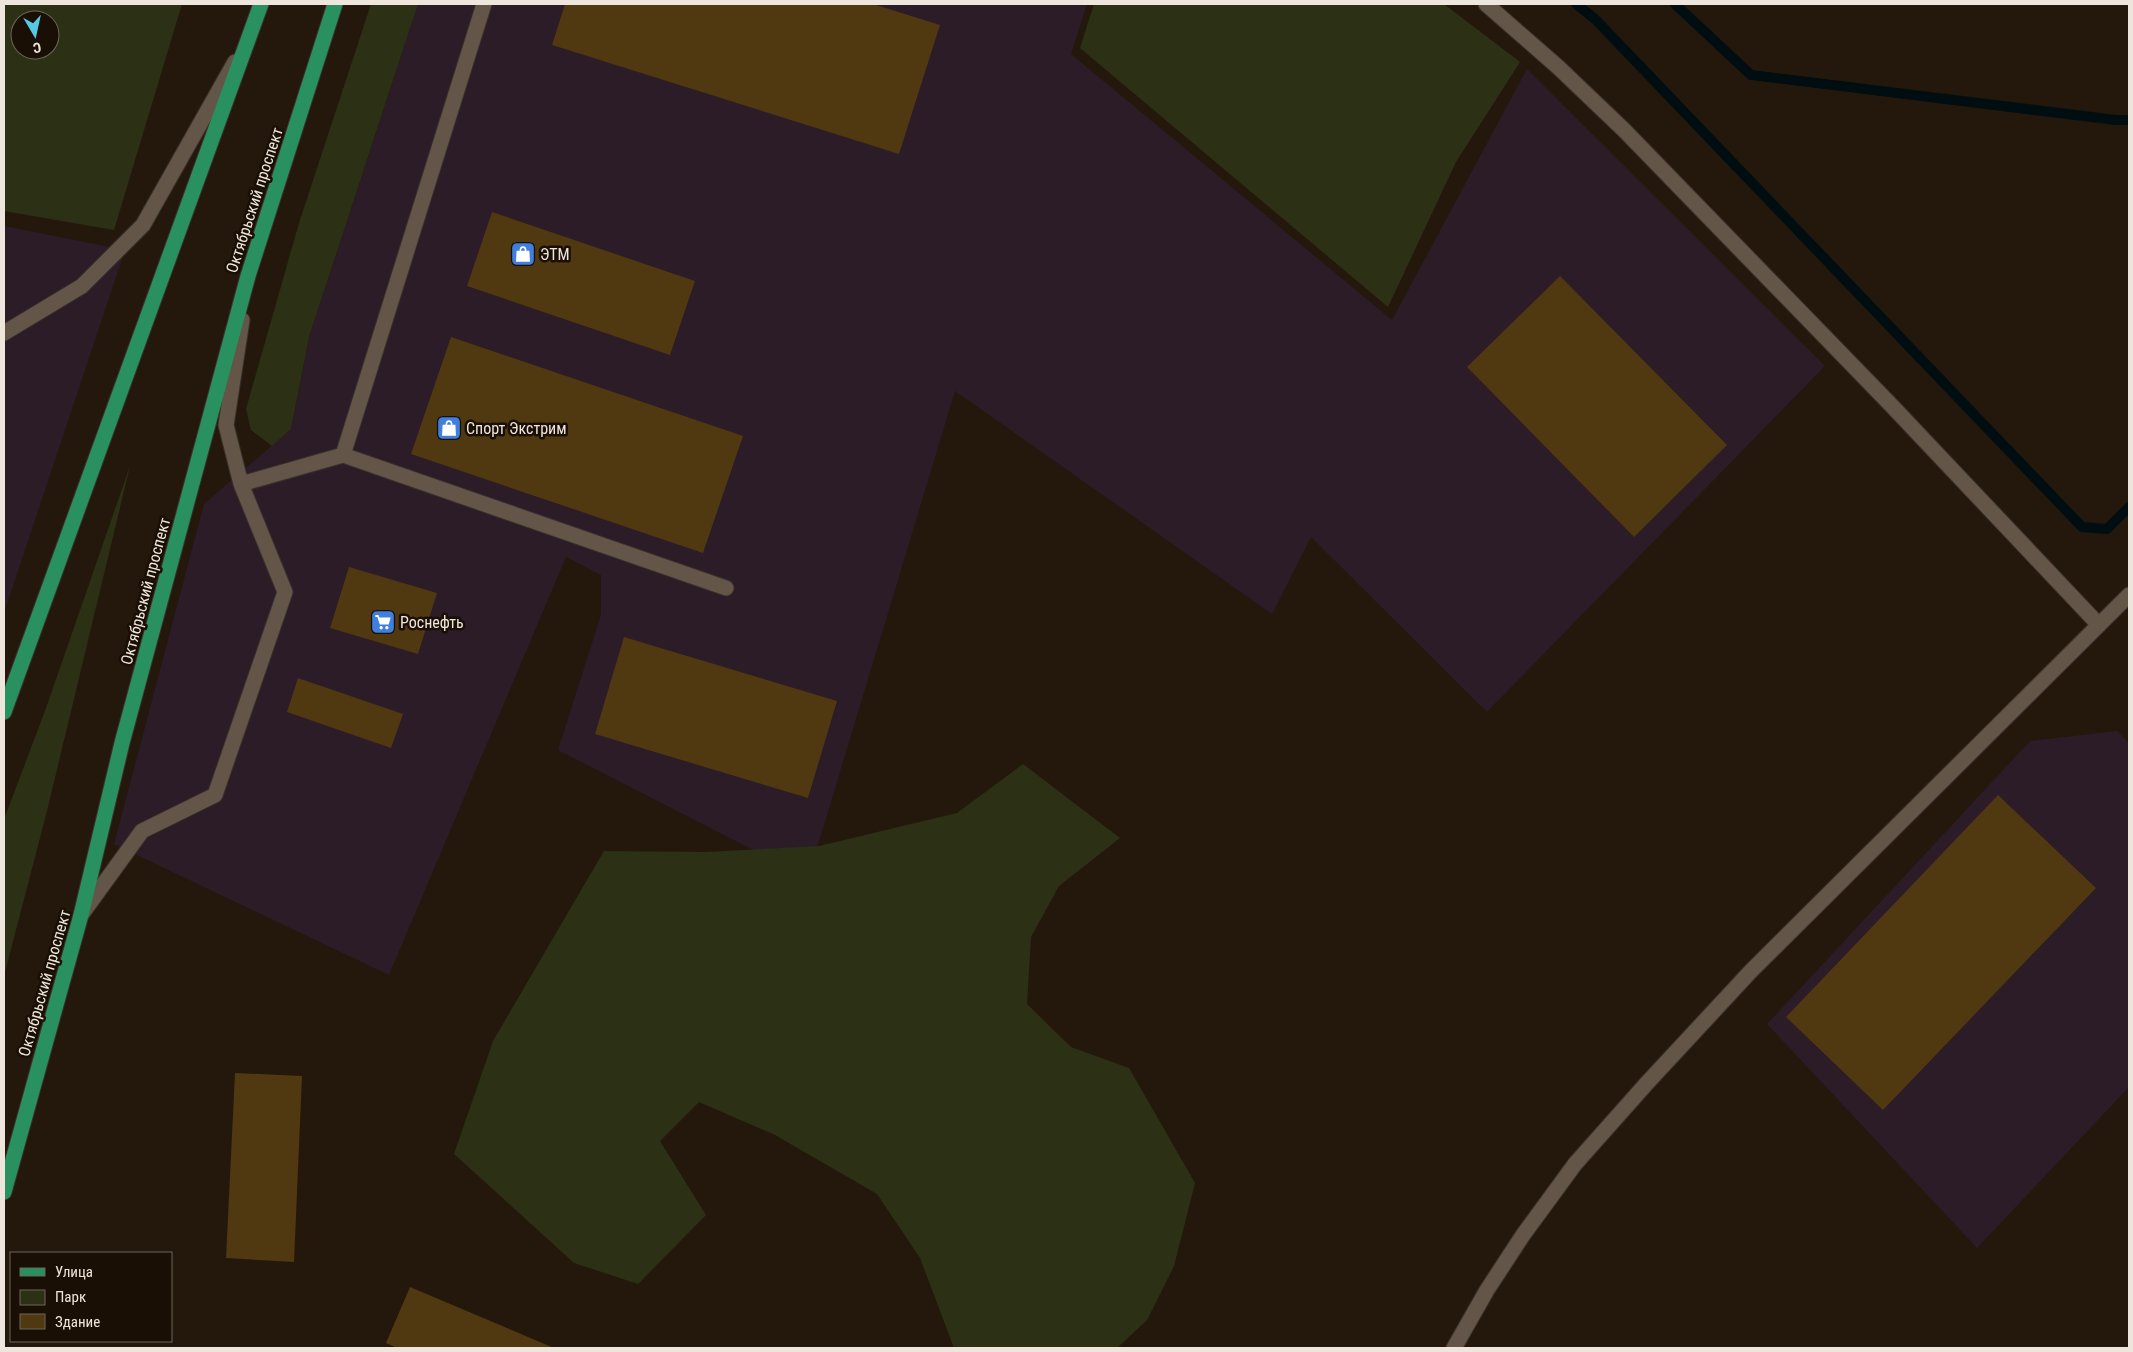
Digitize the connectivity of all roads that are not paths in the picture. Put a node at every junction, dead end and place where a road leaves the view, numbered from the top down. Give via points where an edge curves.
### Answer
1 (261, 4) edge
2 (335, 4) edge
3 (484, 4) edge
4 (1486, 4) edge
5 (251, 34) junction
6 (248, 276) junction
7 (4, 333) edge
8 (343, 455) junction
9 (241, 484) junction
10 (726, 588) dead end
11 (2129, 595) edge
12 (2099, 625) junction
13 (4, 712) edge
14 (81, 915) junction
15 (4, 1192) edge
16 (1454, 1348) edge

1 - 5 main road
2 - 6 main road, Октябрьский проспект
3 - 8 lane
4 - 12 lane via 1624,130
5 - 7 lane via 143,225 82,286
5 - 13 main road
6 - 9 lane via 226,425
6 - 14 main road, Октябрьский проспект via 122,742
8 - 9 lane
8 - 10 lane
9 - 14 lane via 285,592 215,795 142,831
11 - 12 lane
12 - 16 lane via 1751,971 1647,1083 1575,1164 1523,1235
14 - 15 main road, Октябрьский проспект

